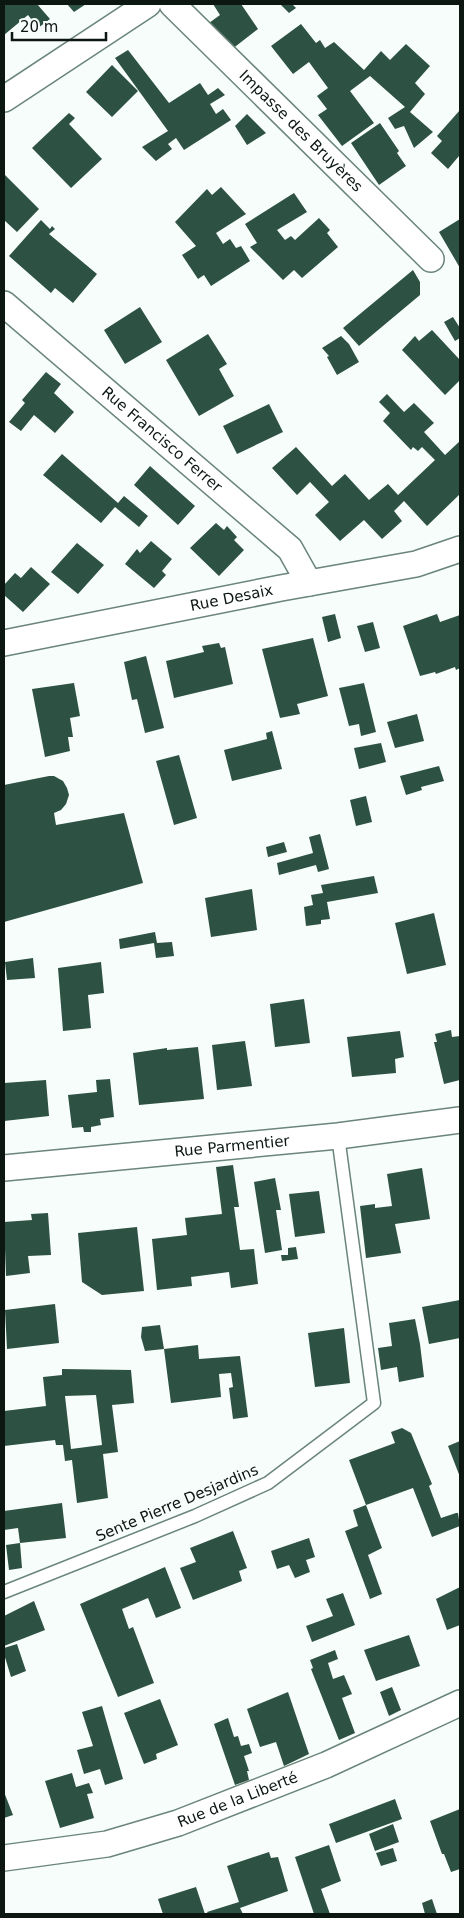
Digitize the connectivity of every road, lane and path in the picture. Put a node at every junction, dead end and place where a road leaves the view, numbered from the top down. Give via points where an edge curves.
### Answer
1 (148, 4) edge
2 (172, 4) edge
3 (4, 98) edge
4 (431, 259) dead end
5 (4, 304) edge
6 (460, 549) edge
7 (309, 583) junction
8 (4, 643) edge
9 (460, 1120) edge
10 (338, 1136) junction
11 (4, 1168) edge
12 (4, 1592) edge
13 (460, 1703) edge
14 (4, 1858) edge

1 - 3 street
2 - 4 street, Impasse des Bruyères
5 - 7 street, Rue Francisco Ferrer via 290,549
6 - 7 street, Rue Desaix via 416,564
7 - 8 street, Rue Desaix
9 - 10 street, Rue Parmentier
10 - 11 street, Rue Parmentier
10 - 12 lane, Sente Pierre Desjardins via 374,1403 268,1483 195,1516
13 - 14 street, Rue de la Liberté via 326,1765 178,1823 107,1844

